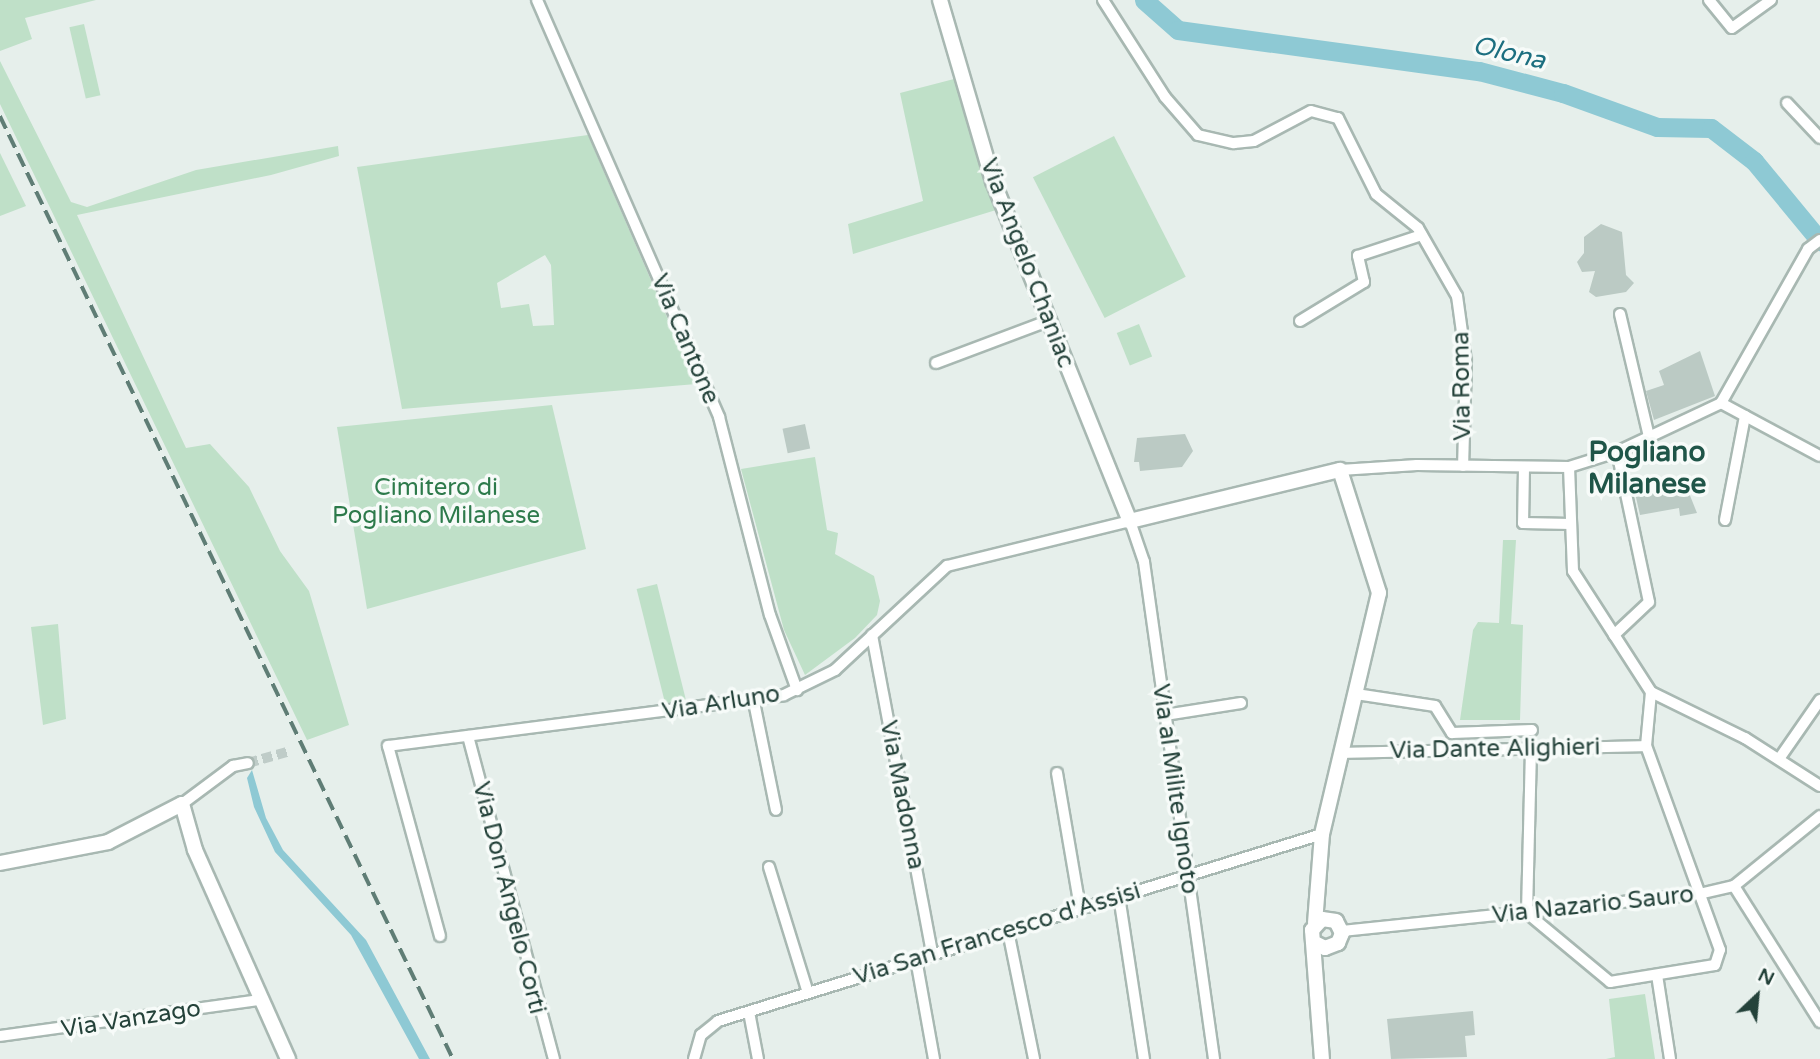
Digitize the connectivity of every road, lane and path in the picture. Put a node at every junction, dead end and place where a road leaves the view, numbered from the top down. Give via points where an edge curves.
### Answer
1 (537, 0) edge
2 (940, 0) edge
3 (1102, 0) edge
4 (1709, 0) edge
5 (1771, 0) edge
6 (1787, 103) dead end
7 (1820, 138) edge
8 (1422, 234) junction
9 (1820, 240) edge
10 (1620, 314) dead end
11 (1048, 321) junction
12 (1300, 321) dead end
13 (936, 363) dead end
14 (1721, 403) junction
15 (1745, 416) junction
16 (1649, 437) junction
17 (1617, 452) junction
18 (1820, 456) edge
19 (1463, 466) junction
20 (1569, 467) junction
21 (1524, 468) junction
22 (1340, 470) junction
23 (1726, 520) dead end
24 (1130, 521) junction
25 (1571, 524) junction
26 (872, 635) junction
27 (1614, 635) junction
28 (797, 691) junction
29 (1651, 692) junction
30 (1356, 694) junction
31 (1820, 700) edge
32 (754, 702) junction
33 (1241, 703) dead end
34 (1165, 715) junction
35 (1532, 730) dead end
36 (468, 736) junction
37 (1646, 746) junction
38 (1531, 748) junction
39 (1343, 753) junction
40 (1779, 759) junction
41 (248, 763) tunnel mouth
42 (1057, 774) dead end
43 (1820, 786) edge
44 (182, 804) junction
45 (776, 810) dead end
46 (1820, 816) edge
47 (1322, 834) junction
48 (0, 863) edge
49 (769, 867) dead end
50 (1187, 874) junction
51 (1734, 886) junction
52 (1318, 888) junction
53 (1699, 894) junction
54 (1119, 896) junction
55 (1080, 908) junction
56 (1527, 913) junction
57 (1315, 923) junction
58 (1340, 927) junction
59 (1009, 932) junction
60 (440, 936) dead end
61 (1322, 946) junction
62 (932, 954) junction
63 (916, 959) junction
64 (1657, 975) junction
65 (808, 993) junction
66 (261, 1000) junction
67 (749, 1012) junction
68 (1820, 1022) edge
69 (0, 1036) edge
70 (288, 1059) edge
71 (554, 1059) edge
72 (694, 1059) edge
73 (758, 1059) edge
74 (934, 1059) edge
75 (1034, 1059) edge
76 (1144, 1059) edge
77 (1214, 1059) edge
78 (1322, 1059) edge
79 (1670, 1059) edge

1 - 28 street, Via Cantone via 719,417 770,615
2 - 11 street, Via Angelo Chaniac via 993,181
3 - 8 street, Via Roma via 1165,97 1198,135 1214,142 1254,141 1296,116 1323,110 1348,130 1376,194
4 - 5 street via 1732,29
6 - 7 street
8 - 12 street via 1358,256 1364,282
8 - 19 street, Via Roma via 1457,296 1463,327
9 - 14 street via 1808,249
10 - 16 street
11 - 13 street
11 - 24 street, Via Angelo Chaniac
14 - 15 street
14 - 16 street
15 - 18 street
15 - 23 street
16 - 17 street
17 - 20 street
17 - 27 street via 1649,602
19 - 21 street
19 - 22 street
20 - 21 street
20 - 25 street
21 - 25 street via 1522,523
22 - 24 street
22 - 30 street via 1379,593
24 - 26 street, Via Arluno via 947,566
24 - 34 street, Via al Milite Ignoto via 1144,562
25 - 27 street via 1573,571
26 - 28 street, Via Arluno via 825,678
26 - 62 street, Via Madonna
27 - 29 street
28 - 32 street, Via Arluno
29 - 37 street
29 - 40 street
30 - 35 street via 1435,706 1452,733
30 - 39 street
31 - 40 street
32 - 36 street, Via Arluno
32 - 45 street
33 - 34 street
34 - 50 street, Via al Milite Ignoto
36 - 60 street, Via Arluno via 388,746
36 - 71 street, Via Don Angelo Corti
37 - 38 street, Via Dante Alighieri
37 - 53 street
38 - 39 street, Via Dante Alighieri
38 - 56 street
39 - 47 street
40 - 43 street
41 - 44 street via 233,766
42 - 55 street
44 - 48 street via 108,842
44 - 66 street via 195,850
46 - 51 street, Via Nazario Sauro
47 - 50 street, Via San Francesco d'Assisi
47 - 52 street
49 - 65 street
50 - 54 street, Via San Francesco d'Assisi
50 - 77 street, Via al Milite Ignoto
51 - 53 street, Via Nazario Sauro
51 - 68 street
52 - 57 street
52 - 58 street
53 - 56 street, Via Nazario Sauro
53 - 64 street via 1719,961
54 - 55 street, Via San Francesco d'Assisi
54 - 76 street
55 - 59 street, Via San Francesco d'Assisi
56 - 58 street, Via Nazario Sauro
56 - 64 street via 1606,981
57 - 58 street
57 - 61 street
58 - 61 street
59 - 62 street, Via San Francesco d'Assisi
59 - 75 street
61 - 78 street
62 - 63 street, Via San Francesco d'Assisi
63 - 65 street, Via San Francesco d'Assisi
63 - 74 street
64 - 79 street
65 - 67 street, Via San Francesco d'Assisi
66 - 69 street, Via Vanzago
66 - 70 street
67 - 72 street, Via San Francesco d'Assisi via 708,1027
67 - 73 street

